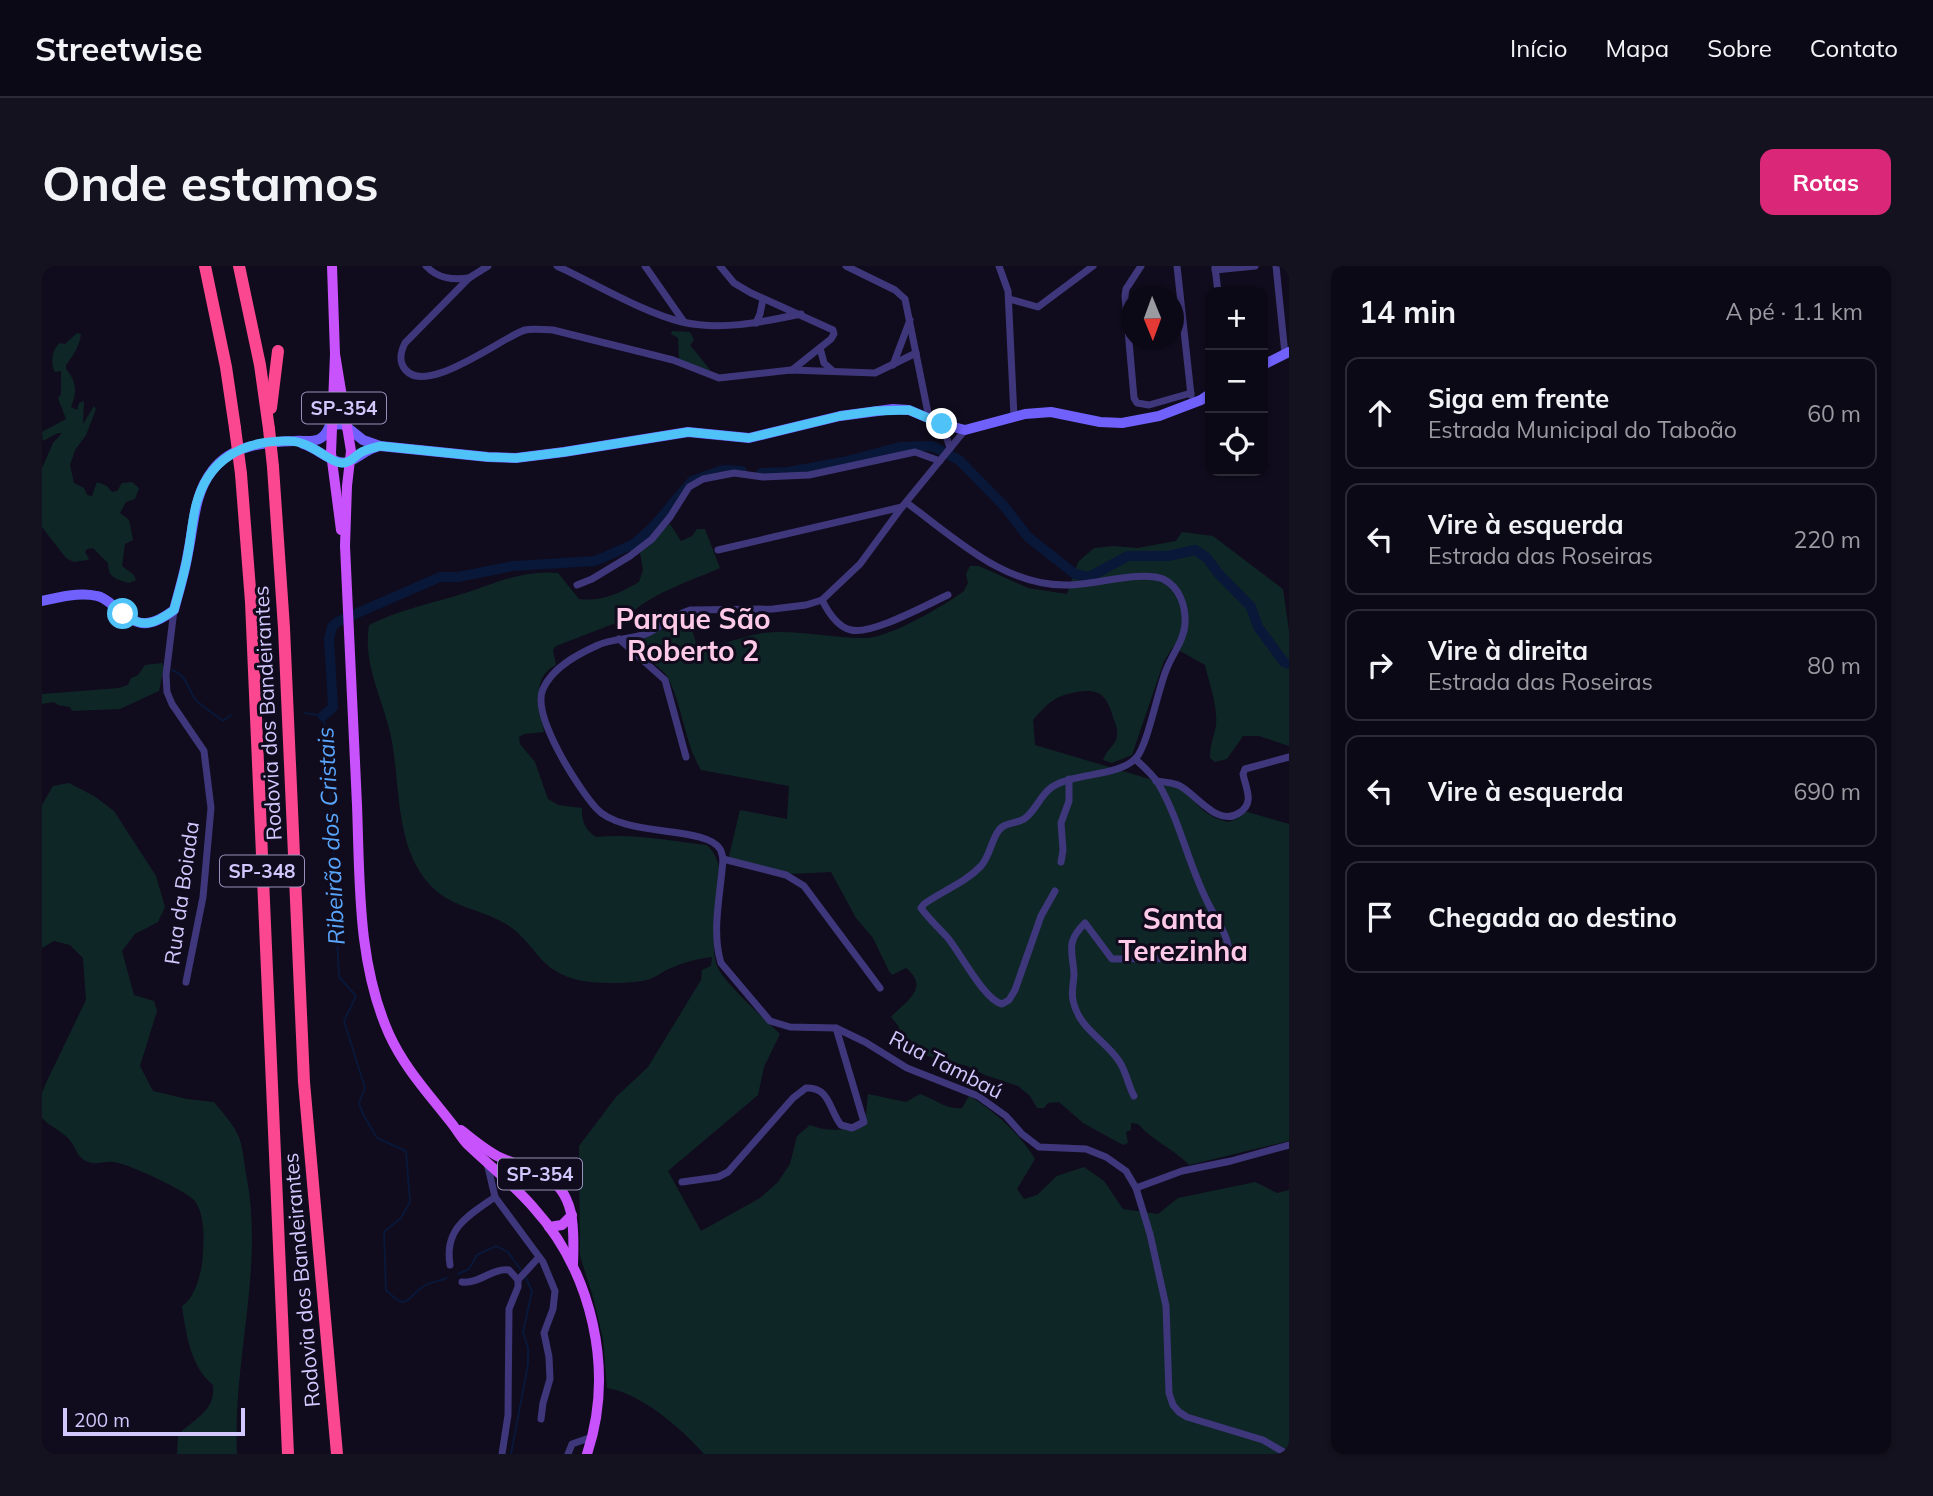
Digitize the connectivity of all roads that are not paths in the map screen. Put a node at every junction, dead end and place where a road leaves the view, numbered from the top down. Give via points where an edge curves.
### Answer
1 (205, 266) edge
2 (239, 266) edge
3 (332, 266) edge
4 (426, 266) edge
5 (488, 266) edge
6 (558, 266) edge
7 (645, 266) edge
8 (720, 266) edge
9 (846, 266) edge
10 (999, 266) edge
11 (1093, 266) edge
12 (1141, 266) edge
13 (1177, 266) edge
14 (1255, 266) edge
15 (1276, 266) edge
16 (567, 268) edge
17 (1215, 268) edge
18 (469, 278) junction
19 (1217, 287) edge
20 (764, 299) junction
21 (1009, 299) junction
22 (801, 314) junction
23 (910, 320) junction
24 (684, 322) junction
25 (755, 323) junction
26 (820, 348) junction
27 (278, 351) dead end
28 (916, 353) junction
29 (1287, 353) edge
30 (335, 354) junction
31 (1268, 362) edge
32 (893, 365) junction
33 (791, 370) junction
34 (833, 372) junction
35 (1205, 395) edge
36 (1192, 398) junction
37 (1014, 417) junction
38 (929, 418) junction
39 (942, 424) junction
40 (330, 425) junction
41 (348, 427) junction
42 (269, 428) junction
43 (965, 430) junction
44 (291, 441) junction
45 (380, 446) junction
46 (949, 449) junction
47 (942, 459) junction
48 (332, 460) junction
49 (350, 461) junction
50 (904, 505) junction
51 (345, 546) junction
52 (718, 550) dead end
53 (577, 585) dead end
54 (948, 595) dead end
55 (822, 600) junction
56 (42, 601) edge
57 (174, 610) junction
58 (619, 639) junction
59 (686, 757) dead end
60 (1289, 757) edge
61 (1135, 759) junction
62 (1069, 779) junction
63 (1156, 781) junction
64 (723, 859) junction
65 (1060, 862) dead end
66 (1055, 891) dead end
67 (186, 982) dead end
68 (880, 988) dead end
69 (836, 1028) junction
70 (1135, 1096) dead end
71 (450, 1122) junction
72 (1289, 1145) edge
73 (487, 1161) junction
74 (527, 1168) junction
75 (682, 1182) dead end
76 (513, 1185) junction
77 (1136, 1188) junction
78 (495, 1195) junction
79 (572, 1215) junction
80 (549, 1227) junction
81 (539, 1257) junction
82 (450, 1265) dead end
83 (573, 1265) junction
84 (518, 1279) junction
85 (462, 1282) dead end
86 (541, 1419) dead end
87 (593, 1437) junction
88 (288, 1454) edge
89 (337, 1454) edge
90 (502, 1454) edge
91 (568, 1454) edge
92 (587, 1454) edge
93 (1287, 1454) edge

1 - 88 highway, Rodovia dos Bandeirantes / SP-348, bridge via 242,474 251,602
2 - 42 highway, Rodovia dos Bandeirantes / SP-348
3 - 30 main road, SP-354
4 - 18 street via 441,277
5 - 18 street
6 - 16 street
7 - 24 street
8 - 20 street via 734,283
9 - 23 street via 902,296
10 - 21 street
11 - 21 street via 1038,307
12 - 36 street via 1125,296 1134,398 1136,403 1149,405
13 - 36 street
14 - 17 street
15 - 29 street
16 - 24 street
17 - 19 street
18 - 33 street via 402,348 406,370 416,376 453,368 525,330 538,329 673,360 719,378
20 - 22 street
20 - 25 street
21 - 37 street
22 - 25 street
22 - 26 street via 833,330 833,337
23 - 28 street
23 - 32 street
24 - 25 street
26 - 33 street
26 - 34 street via 824,363
27 - 42 highway
28 - 32 street
28 - 38 street
29 - 31 street
30 - 40 main road, SP-354
30 - 41 main road, SP-354
32 - 34 street via 875,373
33 - 34 street
35 - 36 street
36 - 37 street via 1159,416 1122,423 1051,412
37 - 43 street
38 - 39 street
38 - 45 street via 909,410 876,411 749,438 688,432 516,458
39 - 43 street
39 - 46 street
40 - 41 street
40 - 44 street via 318,439
40 - 48 main road, SP-354
41 - 45 street via 363,440
41 - 49 main road, SP-354
42 - 89 highway, Rodovia dos Bandeirantes / SP-348, bridge via 284,628 304,1082
43 - 46 street
44 - 48 street via 312,446
44 - 57 street via 243,448 213,468 195,508
45 - 49 street
46 - 47 street
47 - 50 street
47 - 53 street via 915,452 809,475 734,473 703,479 689,486 652,538 630,556
48 - 49 street
48 - 51 main road, SP-354
49 - 51 main road, SP-354
50 - 52 street
50 - 55 street via 860,564
50 - 61 street via 1016,577 1067,586 1152,577 1172,586 1183,604 1183,636 1167,667
51 - 71 main road, SP-354 via 362,911 370,984 401,1057
54 - 55 street via 894,620 856,631 838,623
55 - 58 street via 761,610 690,610 646,634
56 - 57 street via 100,596 134,622 144,624
57 - 67 street, Rua da Boiada via 167,692 204,751 211,808 203,897
58 - 59 street via 665,680
58 - 64 street via 567,662 547,681 540,696 550,734 599,812 625,825 712,842 721,849
60 - 63 street via 1245,769 1248,803 1234,816 1208,808 1177,784
61 - 62 street
61 - 63 street
62 - 65 street
62 - 66 street via 1046,791 1023,820 1004,824 982,864 921,908 978,982 1002,1004 1015,990 1041,916
63 - 70 street via 1229,950 1228,955 1217,958 1112,959 1086,923 1074,935 1073,1001 1091,1032 1117,1058
64 - 68 street via 786,875 804,886
64 - 69 street, Rua Tambaú via 717,939 721,963 770,1021 790,1027
69 - 75 street via 864,1122 852,1128 841,1125 825,1094 806,1088 728,1172
69 - 77 street, Rua Tambaú via 907,1068 978,1096 1039,1147 1086,1149 1106,1157 1126,1171
71 - 73 main road, SP-354
71 - 74 main road, SP-354 via 491,1153
72 - 77 street via 1182,1171
73 - 76 main road, SP-354
73 - 78 street
74 - 76 main road
74 - 79 main road, SP-354 via 546,1176 560,1190
76 - 78 street via 499,1185
76 - 80 main road, SP-354
77 - 93 street via 1166,1306 1167,1381 1173,1405 1187,1418 1262,1440
78 - 81 street
78 - 82 street via 454,1232 449,1241
79 - 80 main road via 562,1225
79 - 83 main road, SP-354
80 - 83 main road, SP-354
81 - 84 street
81 - 86 street via 555,1300 544,1333 551,1365
83 - 87 main road, SP-354 via 590,1310 597,1348
84 - 85 street via 500,1269 470,1283
84 - 90 street via 509,1309 508,1415
87 - 91 street via 572,1444
87 - 92 main road, SP-354

